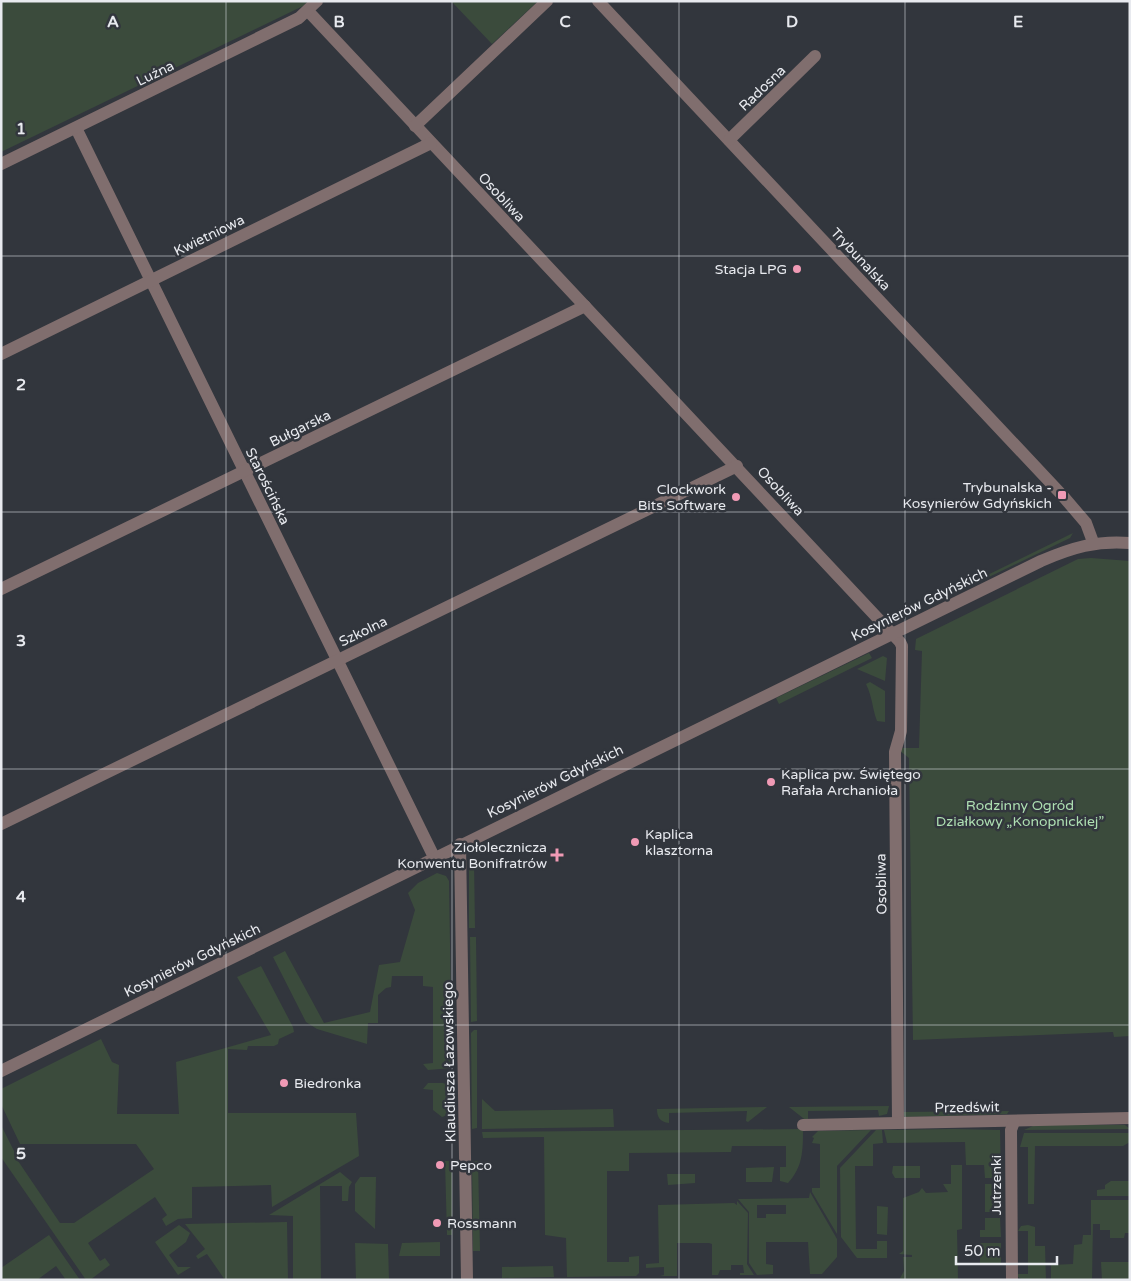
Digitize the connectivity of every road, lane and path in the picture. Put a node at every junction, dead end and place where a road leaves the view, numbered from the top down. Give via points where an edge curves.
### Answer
1 (317, 1) edge
2 (547, 1) edge
3 (598, 1) edge
4 (308, 11) junction
5 (815, 56) dead end
6 (415, 126) junction
7 (76, 128) junction
8 (729, 140) junction
9 (431, 144) junction
10 (1, 164) edge
11 (151, 281) junction
12 (584, 306) junction
13 (1, 354) edge
14 (737, 466) junction
15 (244, 471) junction
16 (1093, 542) junction
17 (1130, 543) edge
18 (1, 589) edge
19 (894, 632) junction
20 (337, 660) junction
21 (1, 824) edge
22 (460, 844) junction
23 (434, 857) junction
24 (1, 1071) edge
25 (1130, 1118) edge
26 (1014, 1122) junction
27 (898, 1123) junction
28 (803, 1126) dead end
29 (467, 1280) edge
30 (1012, 1280) edge

1 - 4 street, Luźna
2 - 6 street
3 - 8 street, Trybunalska
4 - 6 street, Osobliwa
4 - 7 street, Luźna
5 - 8 street, Radosna
6 - 9 street, Osobliwa
7 - 10 street, Luźna
7 - 11 street, Starościńska
8 - 16 street, Trybunalska via 1062,495 1086,523
9 - 11 street, Kwietniowa
9 - 12 street, Osobliwa
11 - 13 street, Kwietniowa
11 - 15 street, Starościńska
12 - 14 street, Osobliwa
12 - 15 street, Bułgarska
14 - 19 street, Osobliwa
14 - 20 street, Szkolna
15 - 18 street, Bułgarska
15 - 20 street, Starościńska
16 - 17 street, Kosynierów Gdyńskich
16 - 19 street, Kosynierów Gdyńskich via 1041,561
19 - 22 street, Kosynierów Gdyńskich
19 - 27 street, Osobliwa via 902,646 900,731 895,752
20 - 21 street, Szkolna
20 - 23 street, Starościńska
22 - 23 street, Kosynierów Gdyńskich
22 - 29 street, Klaudiusza Łazowskiego
23 - 24 street, Kosynierów Gdyńskich
25 - 26 street, Przedświt
26 - 27 street, Przedświt
26 - 30 street, Jutrzenki via 1011,1130
27 - 28 street, Przedświt

